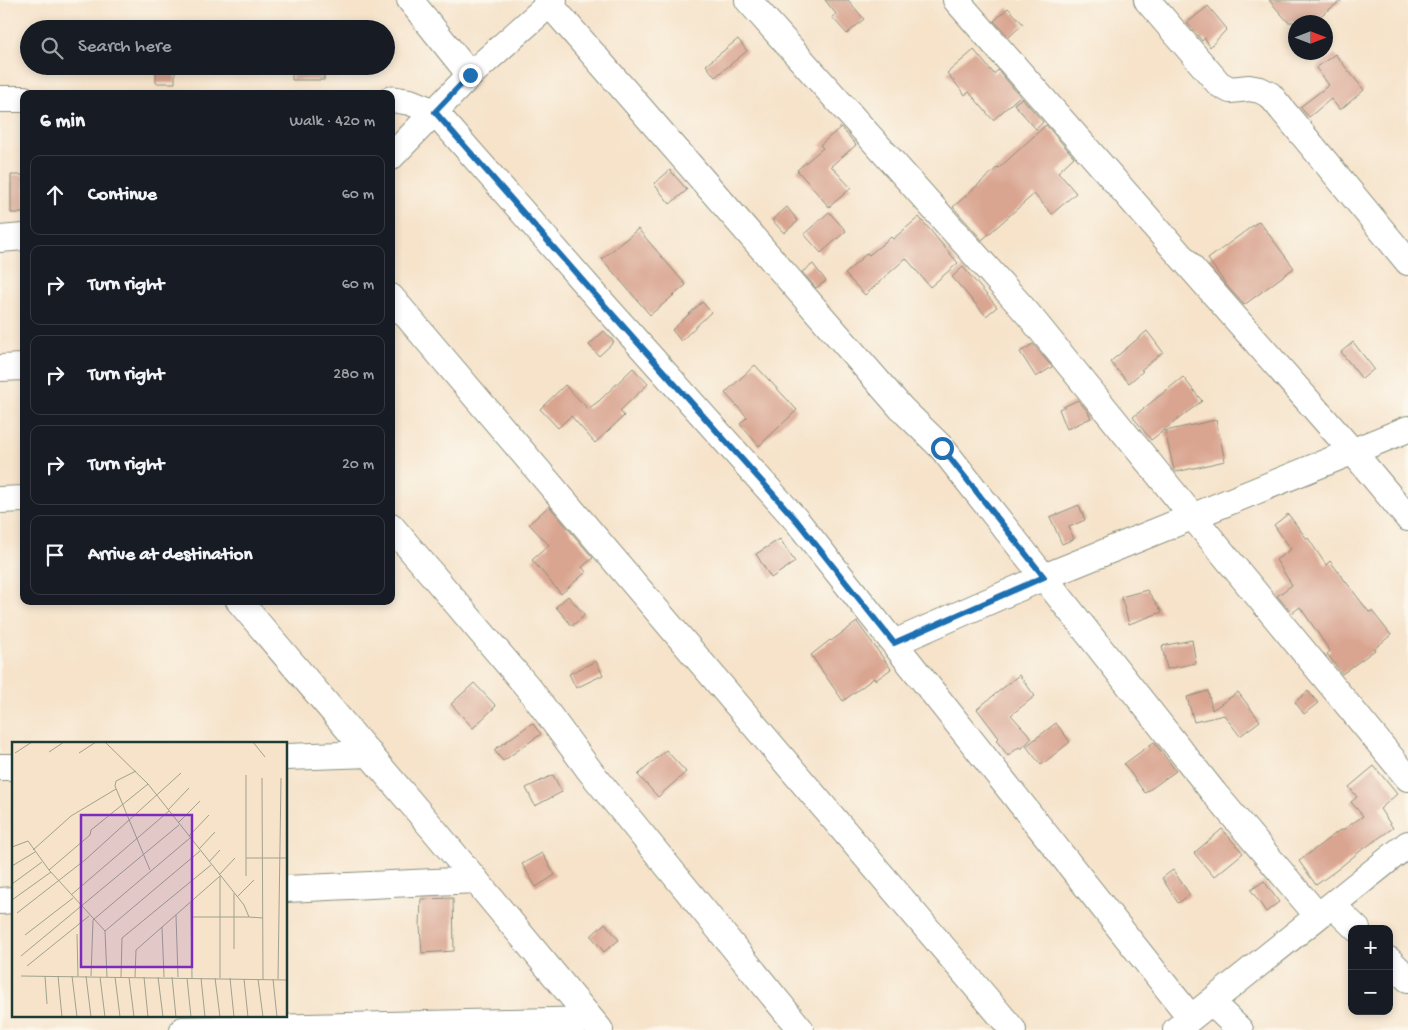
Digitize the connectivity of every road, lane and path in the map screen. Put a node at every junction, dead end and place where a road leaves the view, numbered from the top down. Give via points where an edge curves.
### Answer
1 (410, 0) edge
2 (748, 0) edge
3 (956, 0) edge
4 (1147, 0) edge
5 (550, 2) edge
6 (470, 75) junction
7 (0, 99) edge
8 (20, 99) edge
9 (395, 100) edge
10 (435, 112) junction
11 (395, 153) edge
12 (20, 237) edge
13 (0, 238) edge
14 (1408, 262) edge
15 (395, 302) edge
16 (0, 368) edge
17 (20, 368) edge
18 (1408, 429) edge
19 (1353, 452) junction
20 (20, 499) edge
21 (0, 500) edge
22 (1192, 517) junction
23 (1408, 518) edge
24 (395, 531) edge
25 (1044, 577) junction
26 (242, 605) edge
27 (894, 643) junction
28 (370, 754) junction
29 (288, 757) edge
30 (1408, 778) edge
31 (1408, 844) edge
32 (476, 880) junction
33 (288, 889) edge
34 (1325, 910) junction
35 (1350, 925) edge
36 (1393, 964) edge
37 (1408, 979) edge
38 (1192, 1016) edge
39 (595, 1025) edge
40 (458, 1026) edge
41 (183, 1030) edge
42 (801, 1030) edge
43 (1013, 1030) edge
44 (1240, 1030) edge

1 - 6 street
2 - 22 street via 1028,314
3 - 19 street
4 - 14 street via 1218,84 1230,90 1248,88 1270,95
5 - 6 street
5 - 25 street via 901,408 942,448
6 - 10 street
7 - 8 street
9 - 10 street
10 - 11 street
10 - 27 street via 797,521
12 - 13 street
15 - 43 street
16 - 17 street
18 - 19 street
19 - 22 street
19 - 23 street
20 - 21 street
22 - 25 street
22 - 30 street
24 - 42 street via 531,691 590,771
25 - 27 street
25 - 34 street via 1214,793
26 - 28 street
27 - 38 street
28 - 29 street
28 - 32 street
31 - 34 street
32 - 33 street
32 - 39 street
34 - 35 street
34 - 38 street
36 - 37 street
38 - 44 street
39 - 40 street
40 - 41 street

